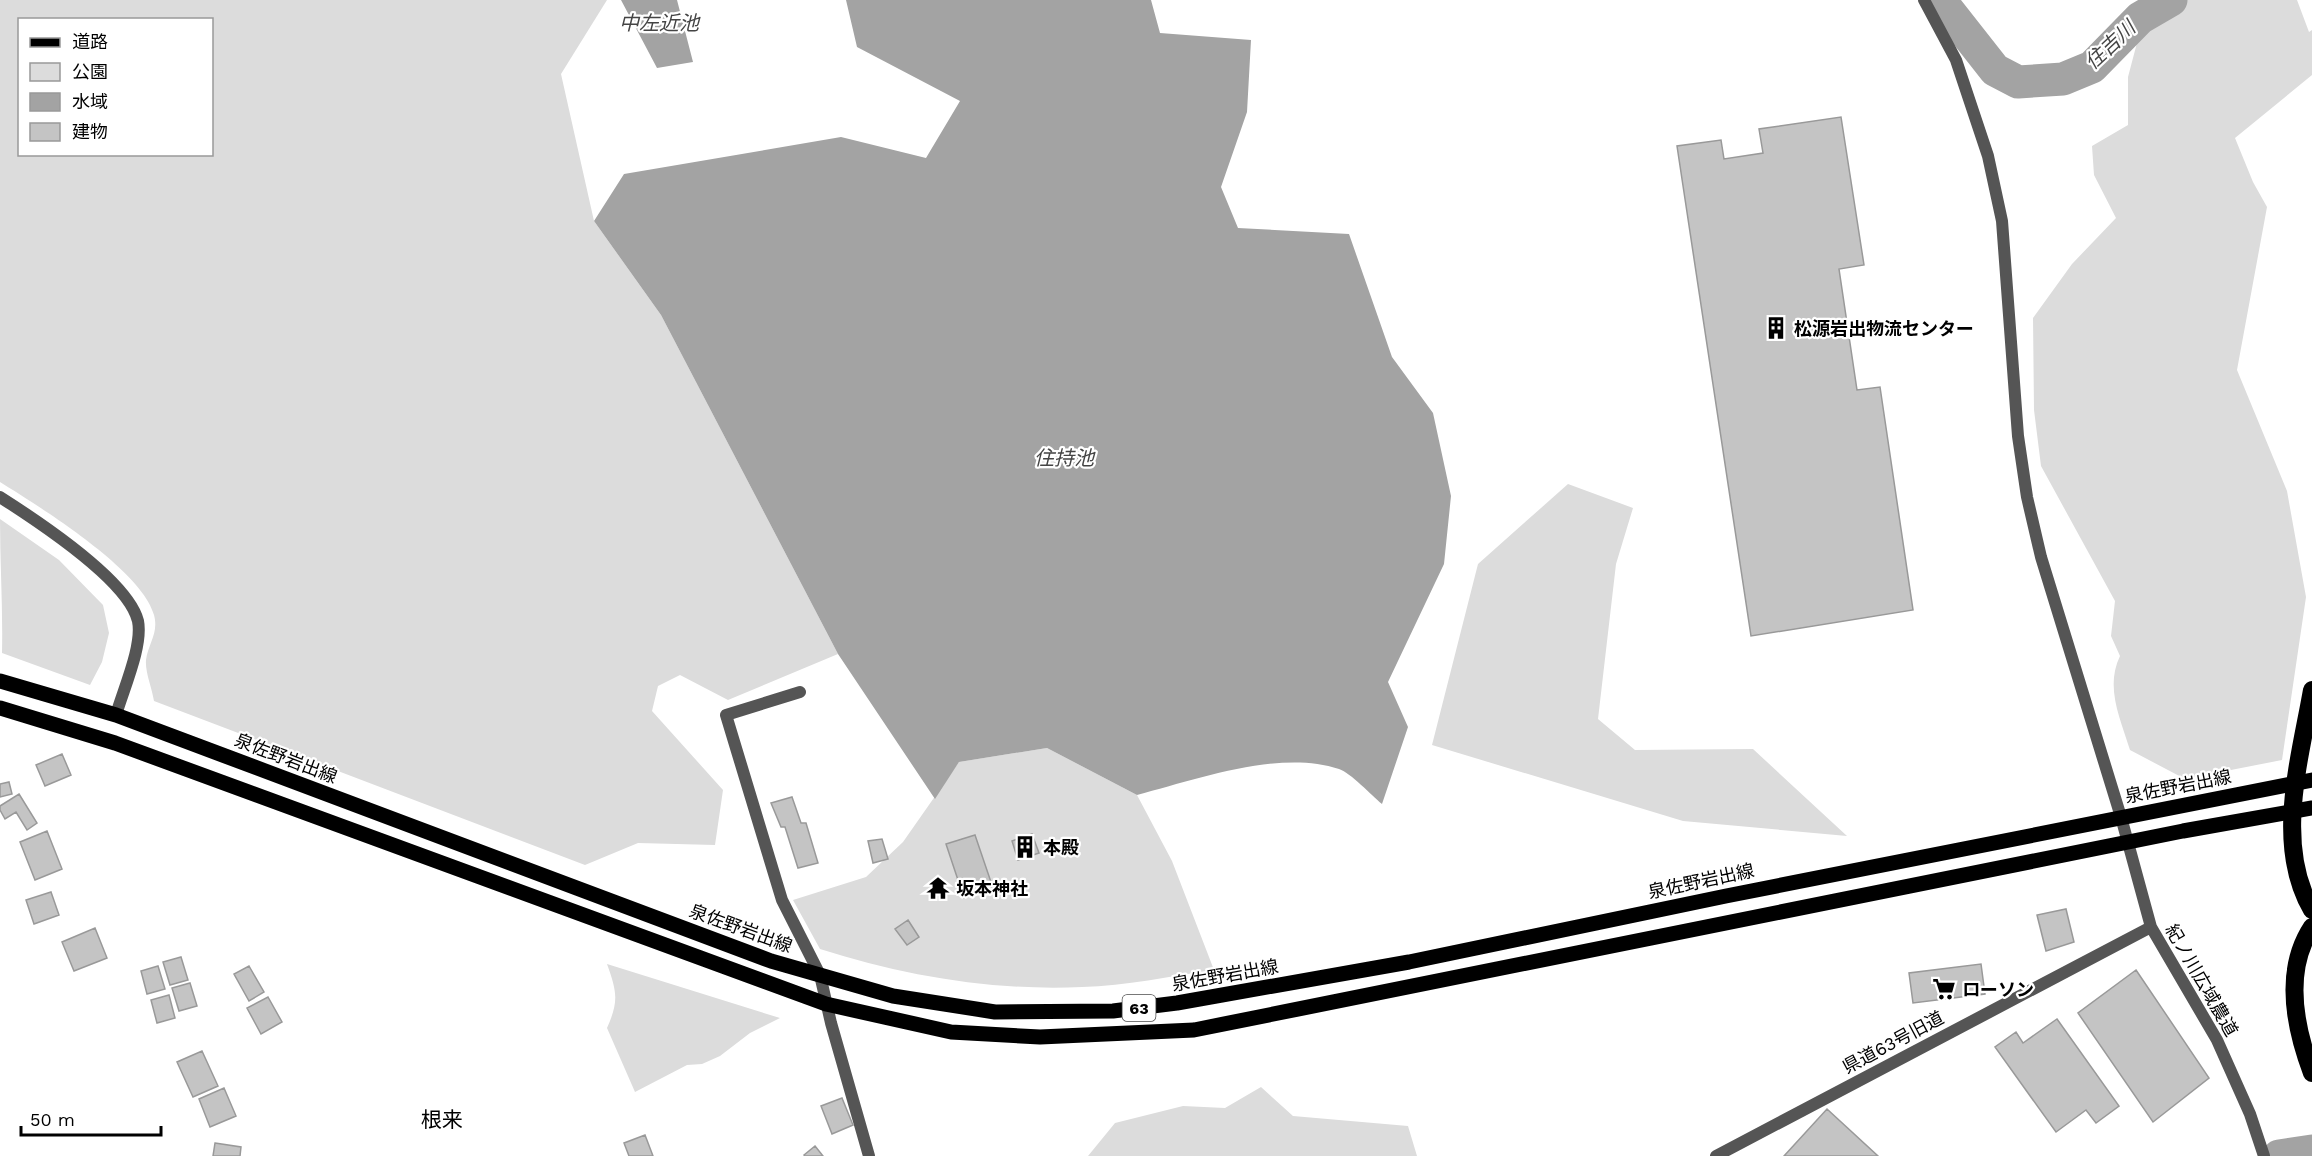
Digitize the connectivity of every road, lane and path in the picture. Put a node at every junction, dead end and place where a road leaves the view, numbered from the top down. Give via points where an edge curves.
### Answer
1 (1924, 0) edge
2 (0, 497) edge
3 (0, 681) edge
4 (2312, 690) edge
5 (800, 692) dead end
6 (0, 708) edge
7 (116, 715) junction
8 (2312, 780) edge
9 (2312, 808) edge
10 (2121, 817) junction
11 (2128, 843) junction
12 (2312, 910) edge
13 (2151, 927) junction
14 (2312, 927) edge
15 (820, 975) junction
16 (826, 1004) junction
17 (2312, 1073) edge
18 (869, 1156) edge
19 (1716, 1156) edge
20 (2264, 1156) edge

1 - 10 street, 紀ノ川広域農道 via 1956,60 1988,156 2002,221 2026,497
2 - 7 street via 82,555 130,601 138,622 138,644
3 - 7 main road, 泉佐野岩出線 / 63
4 - 12 highway via 2293,817 2297,874
5 - 15 street via 726,715 782,900
6 - 16 main road, 63 via 115,743
7 - 15 main road, 泉佐野岩出線 / 63 via 771,961
8 - 10 main road, 泉佐野岩出線 / 63
9 - 11 main road, 63
10 - 11 street, 紀ノ川広域農道
10 - 15 main road, 泉佐野岩出線 / 63 via 1409,962 1113,1011 995,1012 893,996
11 - 13 street, 紀ノ川広域農道
11 - 16 main road, 63 via 1194,1030 1040,1037 951,1032
13 - 19 street, 県道63号旧道
13 - 20 street, 紀ノ川広域農道 via 2217,1040
14 - 17 highway via 2298,961 2294,989 2302,1043
15 - 16 street
16 - 18 street

